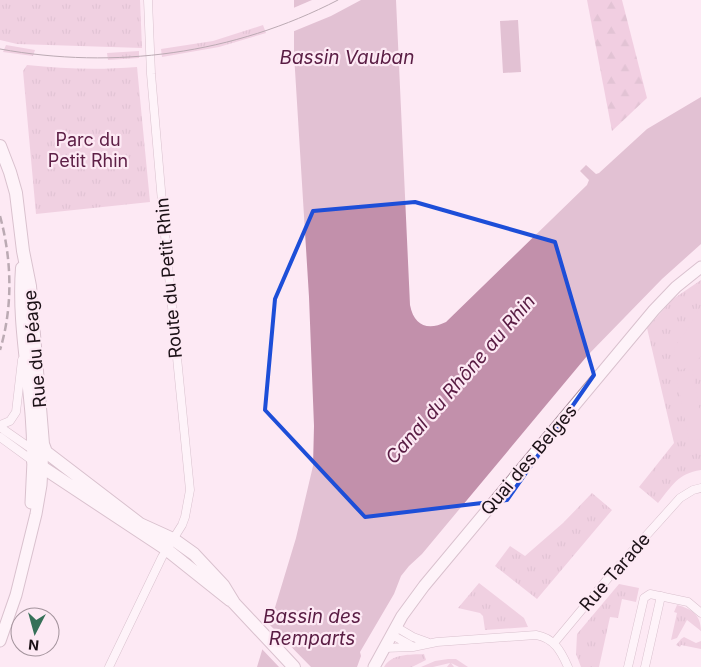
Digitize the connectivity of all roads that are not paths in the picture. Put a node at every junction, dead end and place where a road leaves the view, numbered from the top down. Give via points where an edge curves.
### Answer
1 (148, 0) edge
2 (0, 146) edge
3 (23, 251) junction
4 (701, 267) edge
5 (24, 348) junction
6 (0, 426) edge
7 (0, 437) edge
8 (39, 457) junction
9 (701, 488) edge
10 (170, 544) junction
11 (661, 596) junction
12 (701, 613) edge
13 (394, 631) junction
14 (0, 642) edge
15 (437, 642) junction
16 (554, 643) junction
17 (413, 646) junction
18 (384, 648) junction
19 (109, 667) edge
20 (294, 667) edge
21 (374, 667) edge
22 (568, 667) edge
23 (628, 667) edge
24 (645, 667) edge

1 - 10 street, Route du Petit Rhin via 151,74 190,490 185,517
2 - 3 main road, Rue du Péage via 16,193
3 - 5 main road, Rue du Péage via 20,286
3 - 8 main road, Rue du Péage via 30,286
4 - 13 main road, Quai des Belges via 654,310 424,586
5 - 6 street, Rue du Péage via 16,412 10,421
5 - 8 main road, Rue du Péage
6 - 8 street
7 - 8 street
8 - 10 main road
8 - 10 main road via 50,456
8 - 14 main road via 30,534 16,595
9 - 16 street, Rue Tarade via 680,498
10 - 19 street, Route du Petit Rhin
10 - 20 main road via 218,592 234,603
11 - 12 street via 688,602
11 - 23 street via 650,594 644,598
11 - 24 street
13 - 15 street
13 - 17 street
13 - 18 main road, Quai des Belges
15 - 16 street via 530,635 542,636
15 - 17 street
16 - 22 street
17 - 18 street
18 - 21 main road, Quai des Belges

